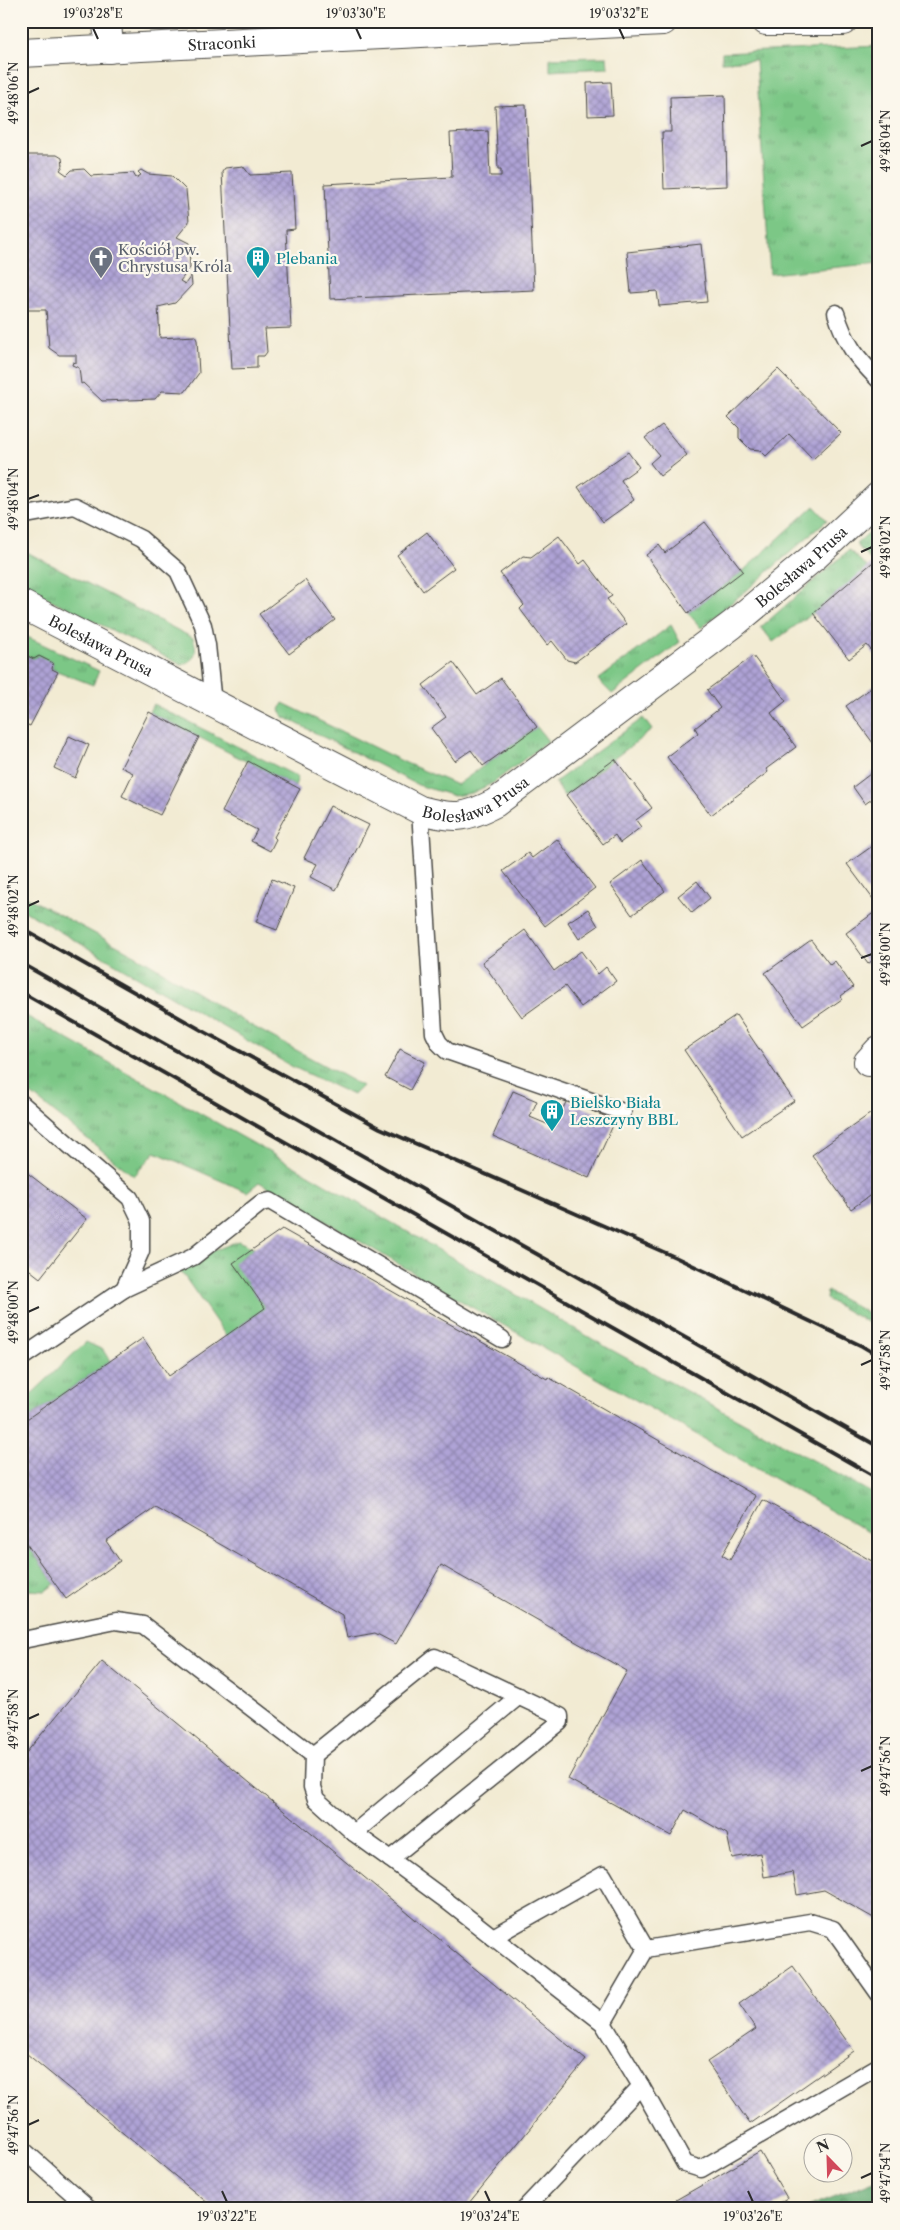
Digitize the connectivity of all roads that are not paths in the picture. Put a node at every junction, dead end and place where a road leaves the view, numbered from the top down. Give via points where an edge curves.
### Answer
1 (107, 21) edge
2 (663, 21) edge
3 (766, 21) edge
4 (827, 22) edge
5 (109, 49) junction
6 (21, 52) edge
7 (836, 313) dead end
8 (879, 380) edge
9 (879, 496) edge
10 (21, 516) edge
11 (21, 604) edge
12 (213, 704) junction
13 (420, 810) junction
14 (21, 1103) edge
15 (623, 1112) dead end
16 (124, 1289) junction
17 (502, 1339) dead end
18 (21, 1358) edge
19 (22, 1640) edge
20 (519, 1696) junction
21 (313, 1755) junction
22 (354, 1833) junction
23 (390, 1859) junction
24 (493, 1937) junction
25 (646, 1949) junction
26 (879, 1994) edge
27 (603, 2023) junction
28 (879, 2066) edge
29 (641, 2086) junction
30 (21, 2148) edge
31 (90, 2209) edge
32 (524, 2209) edge

1 - 5 street
2 - 5 street, Straconki
3 - 4 street
5 - 6 street, Straconki
7 - 8 lane via 844,339
9 - 13 street, Bolesława Prusa via 816,556 732,625 495,803 473,815 447,817
10 - 12 lane via 75,506 140,539 178,571 203,625
11 - 12 street, Bolesława Prusa
12 - 13 street, Bolesława Prusa
13 - 15 lane via 434,1033 439,1043 447,1051
14 - 16 lane via 130,1198 141,1221 141,1251
16 - 17 lane via 193,1257 261,1203 270,1201
16 - 18 lane
19 - 21 lane via 116,1621 143,1625
20 - 21 lane via 435,1657
20 - 22 lane
20 - 23 lane via 560,1716 560,1722
21 - 22 lane via 312,1787 316,1799
22 - 23 lane
23 - 24 lane
24 - 25 lane via 603,1876
24 - 27 lane
25 - 26 lane via 810,1922 833,1929
25 - 27 lane
27 - 29 lane
28 - 29 lane via 701,2169 685,2164
29 - 32 lane
30 - 31 lane

